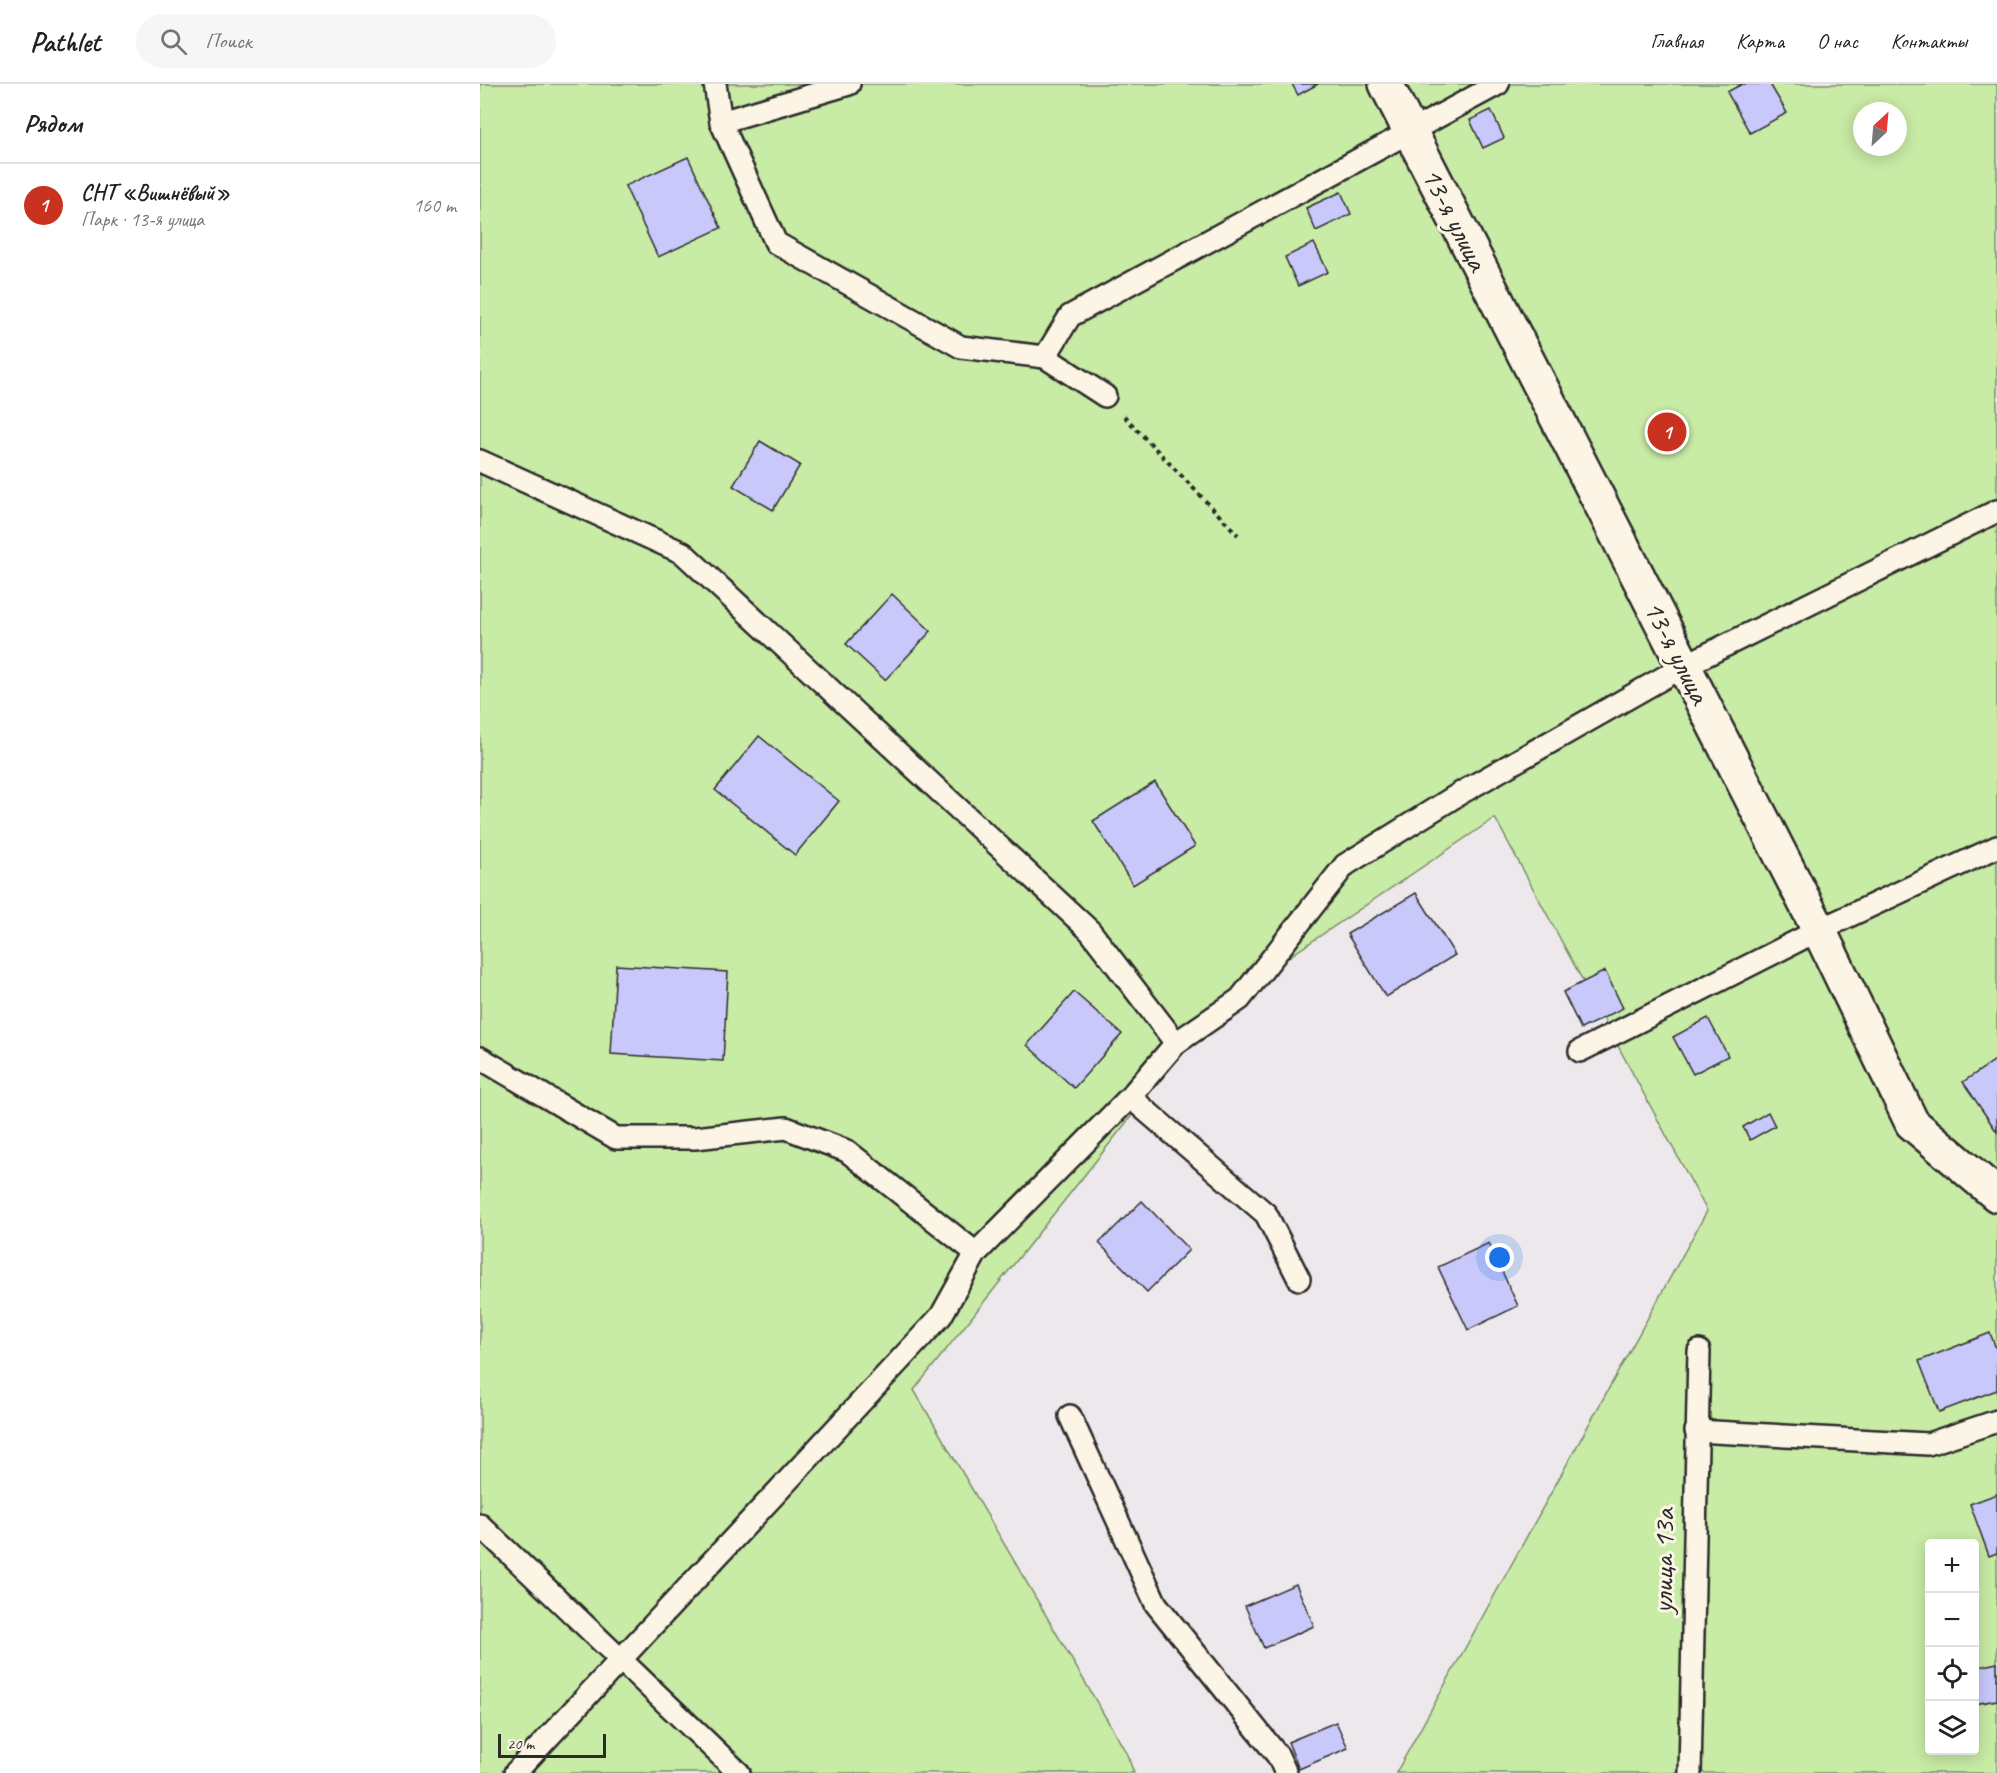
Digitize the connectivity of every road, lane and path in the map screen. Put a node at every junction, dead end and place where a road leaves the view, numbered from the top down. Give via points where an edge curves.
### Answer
1 (715, 84) edge
2 (849, 84) edge
3 (1386, 84) edge
4 (1498, 84) edge
5 (721, 122) junction
6 (1410, 131) junction
7 (1045, 357) junction
8 (1105, 396) joint
9 (480, 460) edge
10 (1997, 511) edge
11 (1238, 535) dead end
12 (1684, 666) junction
13 (1997, 847) edge
14 (1819, 930) junction
15 (1176, 1043) junction
16 (1580, 1051) dead end
17 (480, 1058) edge
18 (1130, 1097) junction
19 (1997, 1195) edge
20 (976, 1253) junction
21 (1299, 1279) dead end
22 (1699, 1351) dead end
23 (1070, 1416) dead end
24 (1997, 1421) edge
25 (1696, 1431) junction
26 (480, 1525) edge
27 (620, 1659) junction
28 (515, 1773) edge
29 (739, 1773) edge
30 (1286, 1773) edge
31 (1690, 1773) edge

1 - 5 lane
2 - 5 lane
3 - 6 street, 13-я улица
4 - 6 lane
5 - 7 lane via 776,243 962,347
6 - 7 lane via 1070,316
6 - 12 street, 13-я улица
7 - 8 lane
8 - 11 path
9 - 15 lane via 683,553 1090,931
10 - 12 lane
12 - 14 street, 13-я улица
12 - 15 lane via 1459,794 1345,865 1240,999
13 - 14 lane
14 - 16 lane
14 - 19 street, 13-я улица via 1912,1123
15 - 18 lane
17 - 20 lane via 616,1138 695,1138 786,1128 847,1151
18 - 20 lane
18 - 21 lane via 1266,1214
20 - 27 lane via 941,1316
22 - 25 lane, улица 13а
23 - 30 lane via 1156,1604 1278,1756
24 - 25 lane via 1928,1444
25 - 31 lane, улица 13а
26 - 27 lane
27 - 28 lane
27 - 29 lane

